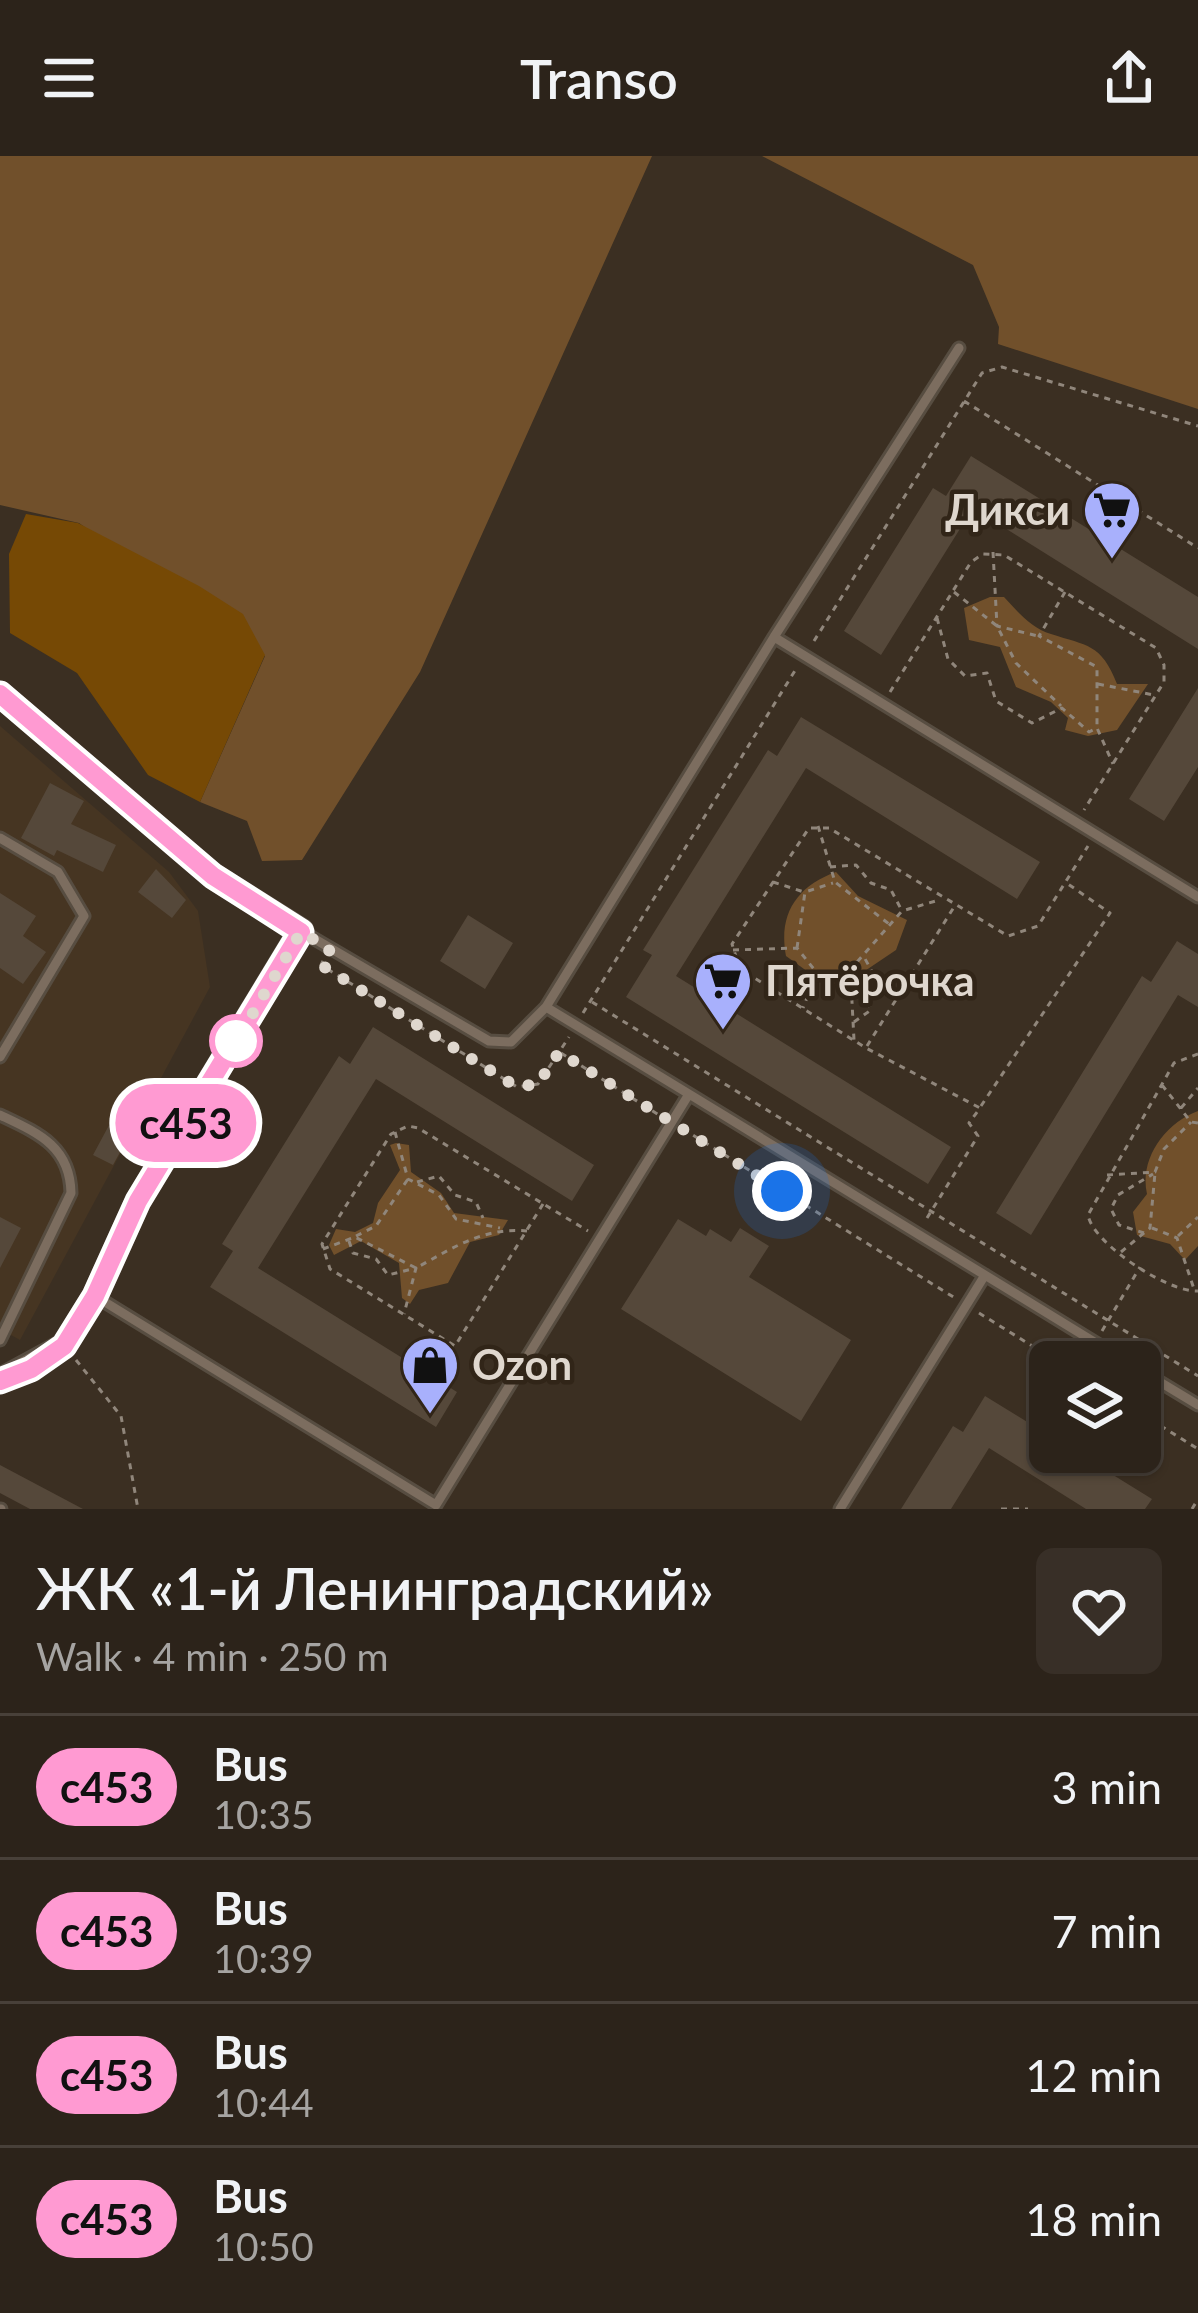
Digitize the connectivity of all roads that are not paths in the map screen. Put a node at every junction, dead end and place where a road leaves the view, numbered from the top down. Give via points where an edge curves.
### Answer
1 (959, 348) dead end
2 (773, 637) junction
3 (0, 694) edge
4 (0, 838) edge
5 (1198, 897) edge
6 (301, 932) junction
7 (546, 1007) junction
8 (0, 1057) edge
9 (688, 1094) junction
10 (0, 1114) edge
11 (985, 1275) junction
12 (95, 1296) junction
13 (0, 1340) edge
14 (1093, 1341) edge
15 (0, 1381) edge
16 (1161, 1383) edge
17 (1198, 1406) edge
18 (840, 1509) edge

1 - 2 lane
2 - 5 lane
2 - 7 lane
3 - 6 street via 213,876
4 - 8 lane via 58,872 84,916
6 - 7 lane via 488,1041 511,1042
6 - 12 street via 138,1201
7 - 9 lane
9 - 11 lane
9 - 12 lane via 436,1505
10 - 13 lane via 59,1150 71,1192
11 - 14 lane
11 - 18 lane
12 - 15 street via 64,1346
16 - 17 lane

